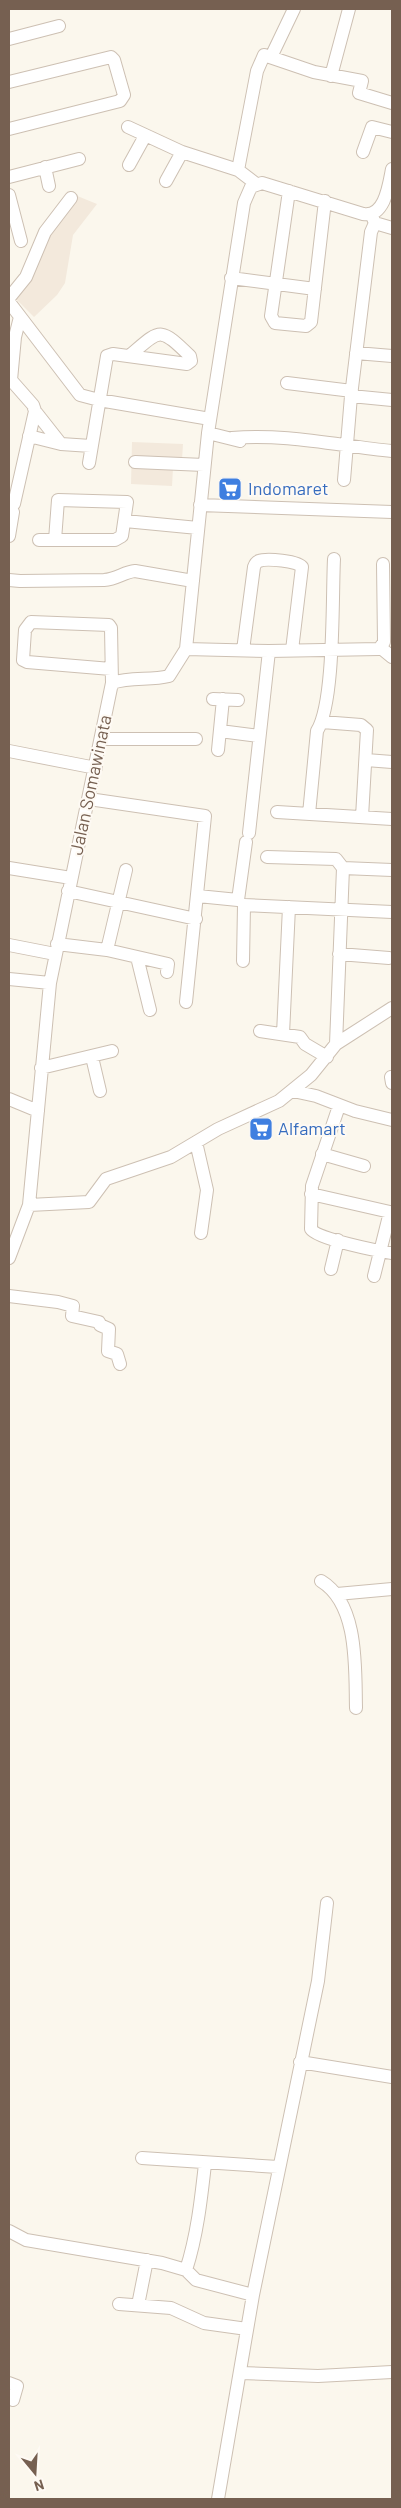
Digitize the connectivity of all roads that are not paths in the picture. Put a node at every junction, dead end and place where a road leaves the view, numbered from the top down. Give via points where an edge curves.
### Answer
1 (294, 9) edge
2 (349, 9) edge
3 (59, 26) dead end
4 (9, 39) edge
5 (271, 57) junction
6 (330, 76) junction
7 (9, 82) edge
8 (392, 102) edge
9 (128, 127) dead end
10 (9, 129) edge
11 (392, 132) edge
12 (145, 136) junction
13 (182, 152) junction
14 (362, 152) dead end
15 (79, 159) dead end
16 (129, 165) dead end
17 (45, 167) junction
18 (392, 169) edge
19 (238, 170) junction
20 (9, 177) edge
21 (166, 181) dead end
22 (256, 183) junction
23 (49, 186) dead end
24 (289, 191) junction
25 (9, 195) edge
26 (71, 198) dead end
27 (325, 201) junction
28 (373, 218) junction
29 (392, 228) edge
30 (9, 232) edge
31 (231, 278) junction
32 (275, 284) junction
33 (315, 289) junction
34 (9, 298) edge
35 (9, 302) edge
36 (20, 317) junction
37 (356, 353) junction
38 (130, 356) dead end
39 (392, 356) edge
40 (10, 379) edge
41 (286, 383) dead end
42 (351, 394) junction
43 (99, 400) junction
44 (392, 400) edge
45 (36, 412) junction
46 (210, 419) junction
47 (208, 433) junction
48 (30, 436) junction
49 (61, 444) junction
50 (91, 446) junction
51 (347, 446) junction
52 (392, 451) edge
53 (135, 462) dead end
54 (90, 463) dead end
55 (204, 465) junction
56 (344, 480) dead end
57 (200, 505) junction
58 (392, 512) edge
59 (125, 521) junction
60 (198, 528) junction
61 (9, 536) edge
62 (39, 540) dead end
63 (55, 540) junction
64 (334, 559) dead end
65 (383, 564) dead end
66 (9, 580) edge
67 (193, 581) junction
68 (388, 588) edge
69 (330, 648) junction
70 (381, 648) junction
71 (186, 649) junction
72 (243, 650) junction
73 (292, 650) junction
74 (269, 651) junction
75 (392, 657) edge
76 (111, 669) junction
77 (112, 682) junction
78 (238, 700) dead end
79 (322, 722) junction
80 (220, 731) junction
81 (259, 736) junction
82 (102, 739) junction
83 (196, 739) dead end
84 (218, 750) dead end
85 (9, 751) edge
86 (366, 760) junction
87 (392, 762) edge
88 (96, 768) junction
89 (89, 800) junction
90 (277, 812) dead end
91 (309, 814) junction
92 (362, 817) junction
93 (392, 819) edge
94 (267, 857) dead end
95 (9, 868) edge
96 (343, 868) junction
97 (126, 870) dead end
98 (392, 870) edge
99 (70, 884) junction
100 (198, 896) junction
101 (118, 903) junction
102 (289, 907) junction
103 (342, 909) junction
104 (392, 912) edge
105 (196, 919) junction
106 (9, 945) edge
107 (56, 949) junction
108 (107, 950) junction
109 (339, 954) junction
110 (137, 957) junction
111 (389, 958) dead end
112 (243, 961) dead end
113 (167, 972) dead end
114 (9, 979) edge
115 (50, 983) junction
116 (186, 1002) dead end
117 (392, 1008) edge
118 (150, 1010) dead end
119 (260, 1031) dead end
120 (283, 1034) junction
121 (336, 1044) junction
122 (112, 1051) dead end
123 (92, 1056) junction
124 (327, 1057) junction
125 (42, 1068) junction
126 (100, 1091) dead end
127 (293, 1091) junction
128 (9, 1099) edge
129 (339, 1106) junction
130 (38, 1111) junction
131 (392, 1120) edge
132 (196, 1142) junction
133 (322, 1154) junction
134 (364, 1166) dead end
135 (311, 1194) junction
136 (28, 1206) junction
137 (201, 1233) dead end
138 (338, 1240) junction
139 (386, 1252) edge
140 (9, 1258) edge
141 (331, 1269) dead end
142 (374, 1276) dead end
143 (9, 1296) edge
144 (120, 1364) dead end
145 (322, 1580) dead end
146 (392, 1589) edge
147 (337, 1594) junction
148 (356, 1708) dead end
149 (327, 1903) dead end
150 (300, 2062) junction
151 (392, 2077) edge
152 (142, 2158) dead end
153 (205, 2164) junction
154 (278, 2167) junction
155 (9, 2231) edge
156 (147, 2260) junction
157 (186, 2270) junction
158 (253, 2295) junction
159 (119, 2304) dead end
160 (138, 2305) junction
161 (247, 2329) junction
162 (392, 2372) edge
163 (240, 2373) junction
164 (9, 2383) edge
165 (13, 2400) dead end
166 (218, 2499) edge

1 - 5 street
2 - 6 street
3 - 4 street
5 - 6 street
5 - 19 street via 264,55 257,71
6 - 8 street via 362,81 359,93
7 - 10 street via 111,57 124,95 120,101
9 - 12 street
11 - 14 street via 372,127
12 - 13 street
12 - 16 street
13 - 19 street
13 - 21 street
15 - 17 street
17 - 20 street
17 - 23 street
18 - 28 street via 386,196
19 - 22 street
22 - 24 street
22 - 31 street via 244,202
24 - 27 street
24 - 32 street
25 - 30 street via 23,243
26 - 34 street via 45,232 26,276
27 - 28 street
27 - 33 street
28 - 29 street
28 - 37 street
31 - 32 street
31 - 46 street
32 - 33 street
32 - 33 street via 271,316 276,323 309,325
35 - 36 street
36 - 40 street
36 - 43 street via 80,394
37 - 39 street
37 - 42 street
38 - 43 street via 107,356
40 - 45 street
41 - 42 street
42 - 44 street
42 - 51 street
43 - 46 street
43 - 50 street
45 - 48 street
45 - 49 street
46 - 47 street
47 - 51 street via 232,438 252,436
47 - 55 street
48 - 49 street
48 - 61 street
49 - 50 street
50 - 54 street
51 - 52 street
51 - 56 street
53 - 55 street
55 - 57 street
57 - 58 street
57 - 60 street
59 - 60 street
59 - 63 street via 122,536 115,540
59 - 63 street via 125,501 60,499 56,502
60 - 67 street
62 - 63 street
64 - 69 street
65 - 68 street
66 - 67 street via 110,580 135,571
67 - 71 street
68 - 70 street
69 - 70 street
69 - 73 street
69 - 79 street
70 - 75 street
71 - 72 street
71 - 77 street via 169,676
72 - 73 street via 254,567 265,560 296,562 302,567
72 - 74 street
73 - 74 street
74 - 81 street
76 - 76 street, Jalan Somawinata via 27,662 23,660 24,630 32,622 109,625 112,628
76 - 77 street, Jalan Somawinata
77 - 82 street, Jalan Somawinata
78 - 80 street via 218,699
79 - 86 street via 364,727 367,730
79 - 91 street via 317,730
80 - 81 street
80 - 84 street
81 - 100 street via 238,900
82 - 83 street
82 - 88 street, Jalan Somawinata
85 - 88 street
86 - 87 street
86 - 92 street
88 - 89 street, Jalan Somawinata
89 - 99 street, Jalan Somawinata
89 - 100 street via 205,816
90 - 91 street
91 - 92 street
92 - 93 street
94 - 96 street via 336,859
95 - 99 street
96 - 98 street
96 - 103 street
97 - 101 street
99 - 101 street
99 - 107 street, Jalan Somawinata
100 - 105 street
101 - 105 street
101 - 108 street
102 - 103 street
102 - 112 street via 244,905
102 - 120 street
103 - 104 street
103 - 109 street
105 - 116 street
106 - 107 street
107 - 108 street
107 - 115 street, Jalan Somawinata
108 - 110 street
109 - 111 street
109 - 121 street
110 - 113 street via 169,964
110 - 118 street
114 - 115 street
115 - 125 street, Jalan Somawinata
117 - 121 street
119 - 120 street
120 - 124 street via 300,1037
121 - 124 street
122 - 123 street
123 - 125 street
123 - 126 street
124 - 127 street
125 - 130 street, Jalan Somawinata
127 - 129 street
127 - 132 street
128 - 130 street
129 - 131 street
129 - 133 street
130 - 136 street, Jalan Somawinata
132 - 136 street via 162,1160 106,1179 89,1202
132 - 137 street via 206,1180
133 - 134 street
133 - 135 street
135 - 138 street via 312,1232
135 - 139 street via 390,1212
136 - 140 street, Jalan Somawinata
138 - 139 street
138 - 141 street
139 - 142 street
143 - 144 street via 73,1306 72,1316 99,1322 109,1329 108,1351 117,1354
145 - 147 street
146 - 147 street
147 - 148 street via 351,1630
149 - 150 street via 318,1981
150 - 151 street
150 - 154 street
152 - 153 street
153 - 154 street
153 - 157 street via 195,2234
154 - 158 street
155 - 156 street via 26,2240
156 - 157 street
156 - 160 street
157 - 158 street via 196,2280
158 - 161 street
159 - 160 street
160 - 161 street via 171,2308 204,2323
161 - 163 street
162 - 163 street via 318,2376
163 - 166 street
164 - 165 street via 16,2386

